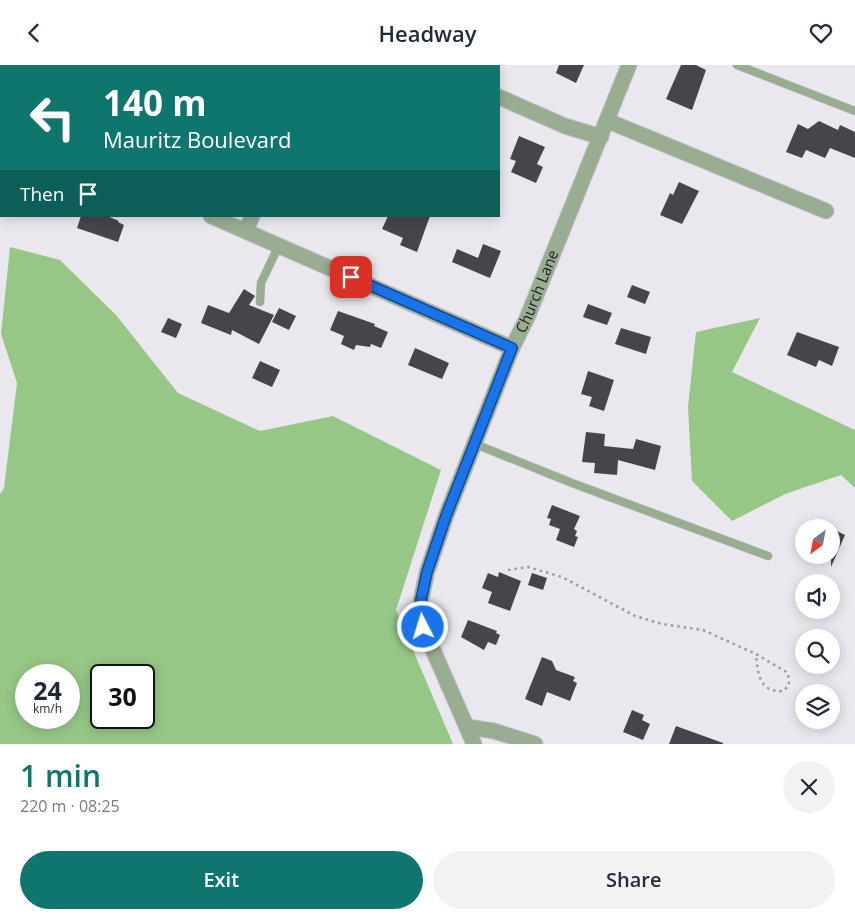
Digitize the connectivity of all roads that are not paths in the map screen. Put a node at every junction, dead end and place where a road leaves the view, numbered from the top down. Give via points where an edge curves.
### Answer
1 (629, 65) edge
2 (737, 65) edge
3 (500, 97) edge
4 (855, 111) edge
5 (608, 121) junction
6 (601, 137) junction
7 (826, 211) dead end
8 (213, 217) edge
9 (252, 217) edge
10 (246, 231) junction
11 (280, 245) junction
12 (260, 302) dead end
13 (512, 348) junction
14 (475, 444) junction
15 (768, 556) dead end
16 (468, 727) junction
17 (474, 744) edge
18 (535, 744) edge

1 - 5 street, Church Lane
2 - 4 lane
3 - 6 street
5 - 6 street, Church Lane
5 - 7 street
6 - 13 street, Church Lane
8 - 10 street
9 - 10 street
10 - 11 street
11 - 12 lane via 261,283
11 - 13 street
13 - 14 street, Church Lane
14 - 15 lane
14 - 16 street, Church Lane via 443,524 421,600 423,627 440,671
16 - 17 street, Church Lane
16 - 18 street via 494,731

